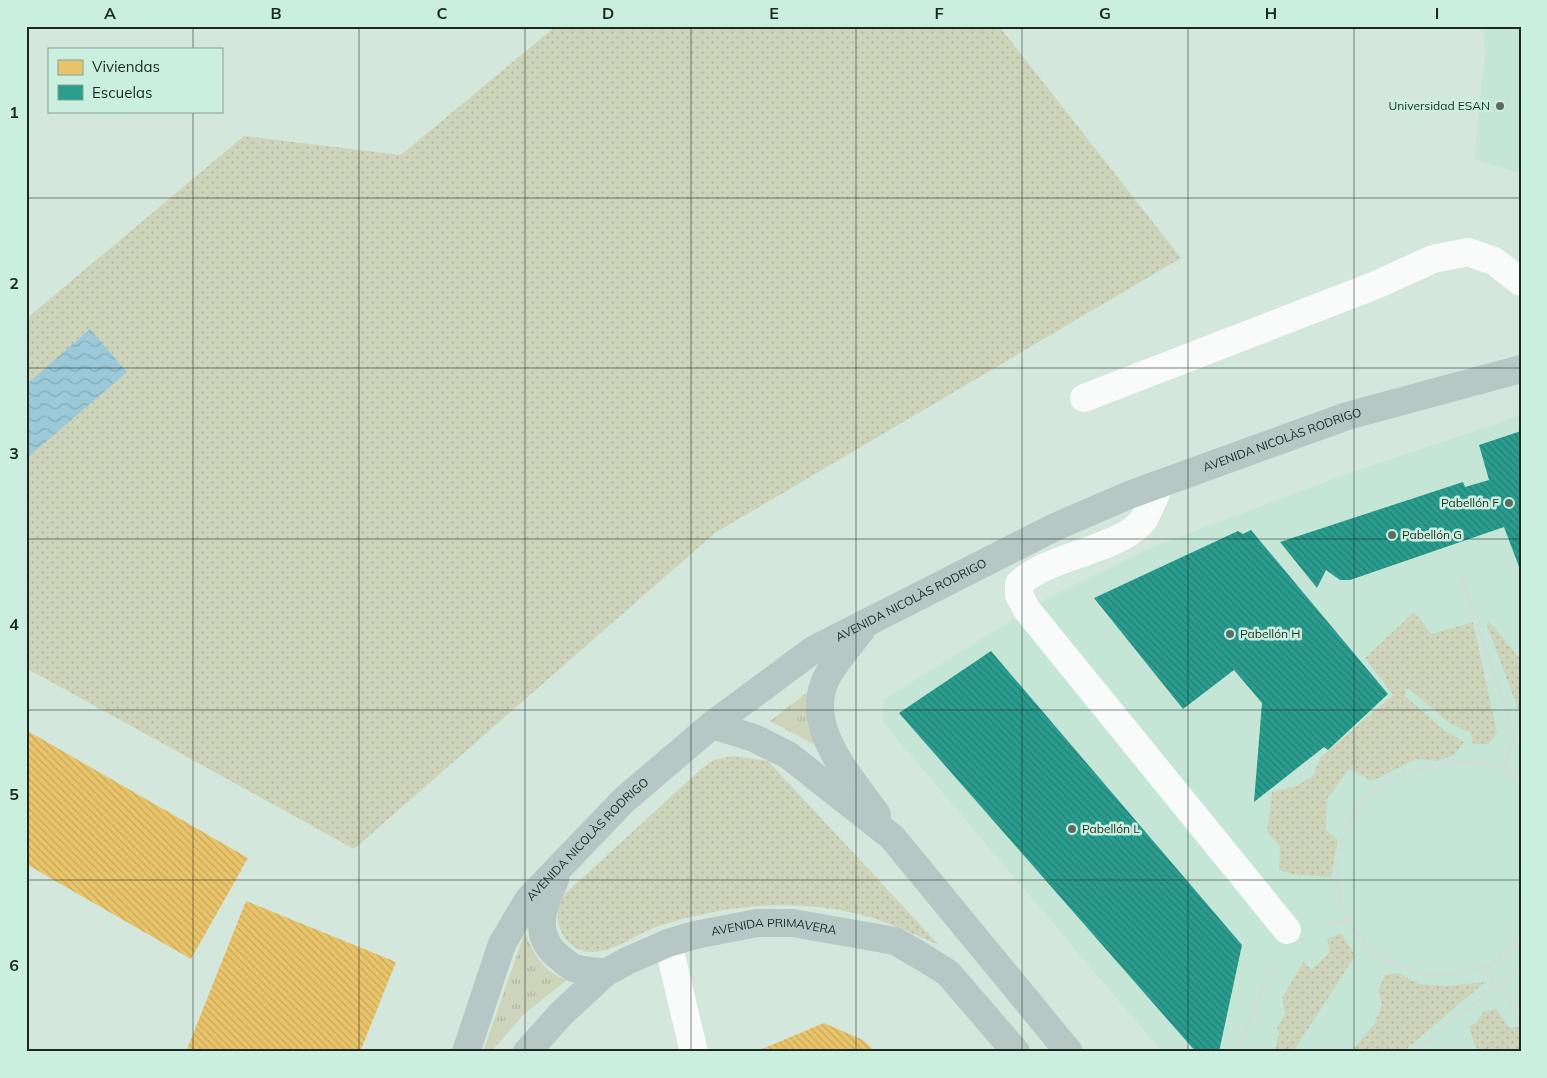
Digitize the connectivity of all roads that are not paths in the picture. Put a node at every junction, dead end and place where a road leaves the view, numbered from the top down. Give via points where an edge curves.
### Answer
1 (1521, 282) edge
2 (1521, 369) edge
3 (1084, 398) dead end
4 (1160, 484) junction
5 (867, 622) junction
6 (712, 725) junction
7 (892, 837) junction
8 (564, 863) junction
9 (1287, 930) road end
10 (668, 943) junction
11 (605, 973) junction
12 (466, 1052) edge
13 (527, 1052) edge
14 (694, 1052) edge
15 (1016, 1052) edge
16 (1069, 1052) edge

1 - 3 street via 1494,261 1468,252 1433,259 1376,285
2 - 4 main road, AVENIDA NICOLÀS RODRIGO via 1347,416
4 - 5 main road, AVENIDA NICOLÀS RODRIGO via 1055,527
4 - 9 street via 1143,520 1128,534 1037,571 1019,584 1019,595 1027,610
5 - 6 main road, AVENIDA NICOLÀS RODRIGO via 813,650
5 - 7 main road via 828,676 823,689 821,720 829,744
6 - 7 main road via 754,738 788,755
6 - 8 main road, AVENIDA NICOLÀS RODRIGO via 624,800
7 - 16 main road
8 - 11 main road via 544,904 542,937 555,954 573,968
8 - 12 main road, AVENIDA NICOLÀS RODRIGO via 528,900 502,944
10 - 11 main road, AVENIDA PRIMAVERA
10 - 14 street
10 - 15 main road, AVENIDA PRIMAVERA via 758,923 793,922 895,942 948,973
11 - 13 main road, AVENIDA PRIMAVERA via 561,1014

